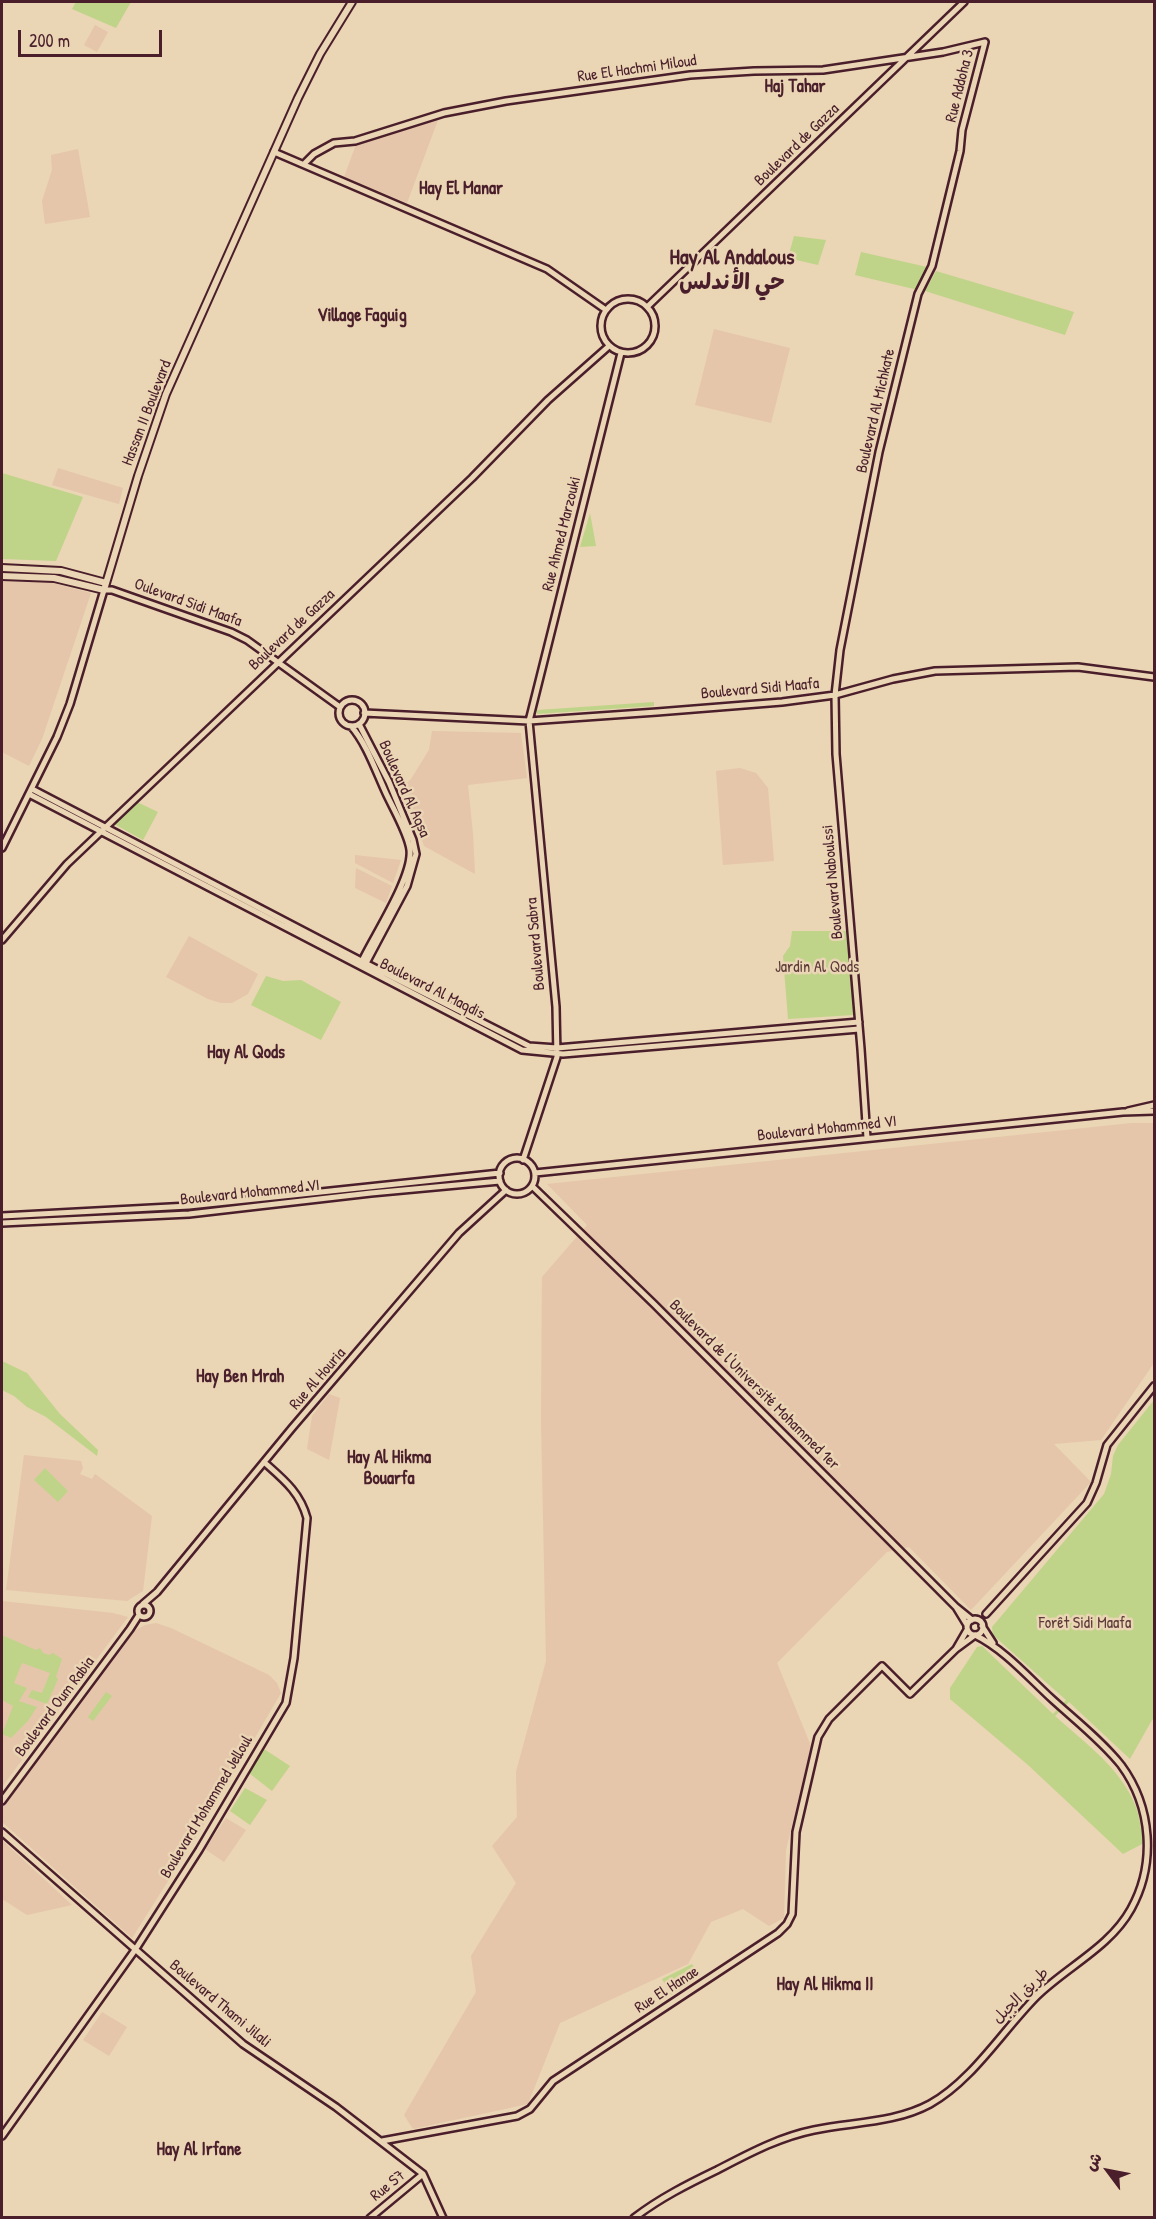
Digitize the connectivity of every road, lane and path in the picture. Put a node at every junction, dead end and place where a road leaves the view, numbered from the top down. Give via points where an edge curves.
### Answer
1 (352, 2) edge
2 (964, 2) edge
3 (985, 42) joint
4 (908, 56) junction
5 (961, 137) joint
6 (274, 152) junction
7 (304, 164) junction
8 (647, 307) junction
9 (606, 310) junction
10 (609, 346) junction
11 (621, 353) junction
12 (2, 568) edge
13 (2, 576) edge
14 (106, 583) junction
15 (104, 590) junction
16 (112, 590) junction
17 (278, 663) junction
18 (1155, 677) edge
19 (835, 696) junction
20 (340, 707) junction
21 (364, 713) junction
22 (529, 721) junction
23 (359, 723) junction
24 (351, 726) junction
25 (31, 791) junction
26 (106, 828) junction
27 (101, 832) junction
28 (2, 848) edge
29 (2, 940) edge
30 (362, 965) junction
31 (479, 1025) junction
32 (859, 1025) junction
33 (557, 1048) junction
34 (558, 1055) junction
35 (1155, 1105) edge
36 (1123, 1112) junction
37 (1155, 1112) edge
38 (867, 1138) junction
39 (523, 1160) junction
40 (500, 1173) junction
41 (534, 1173) junction
42 (500, 1181) junction
43 (532, 1186) junction
44 (506, 1190) junction
45 (2, 1216) edge
46 (2, 1223) edge
47 (1155, 1386) edge
48 (264, 1462) junction
49 (146, 1606) junction
50 (956, 1607) junction
51 (986, 1614) junction
52 (141, 1616) junction
53 (974, 1620) junction
54 (982, 1625) junction
55 (967, 1628) junction
56 (975, 1635) junction
57 (956, 1649) junction
58 (998, 1649) junction
59 (2, 1801) edge
60 (2, 1832) edge
61 (135, 1950) junction
62 (2, 2136) edge
63 (382, 2141) junction
64 (423, 2174) junction
65 (370, 2217) edge
66 (443, 2217) edge
67 (634, 2217) edge

1 - 6 main road, Hassan II Boulevard via 306,81
2 - 4 street, Boulevard de Gazza
3 - 4 street, Rue El Hachmi Miloud
3 - 5 street, Rue Addoha 3
4 - 7 street, Rue El Hachmi Miloud via 822,70 690,75 506,101 444,113 355,141 334,142
4 - 8 street, Boulevard de Gazza
5 - 19 street, Boulevard Al Michkate via 932,266 918,294 879,452 840,650
6 - 7 street
6 - 14 main road, Hassan II Boulevard via 166,394
7 - 9 street via 547,269
8 - 9 street via 626,299
8 - 11 street via 655,325 651,341 639,351
9 - 10 street via 600,328
10 - 11 street
10 - 17 street, Boulevard de Gazza via 548,400
11 - 22 street, Rue Ahmed Marzouki
12 - 14 main road via 61,572
13 - 15 main road via 54,578
14 - 15 main road, Hassan II Boulevard
14 - 16 street
15 - 16 street
15 - 25 street, Hassan II Boulevard via 70,704
16 - 17 street, Oulevard Sidi Maafa via 231,632
17 - 20 street, Oulevard Sidi Maafa
17 - 26 street, Boulevard de Gazza
18 - 19 street, Boulevard Sidi Maafa via 1078,667 935,671
19 - 22 street, Boulevard Sidi Maafa
19 - 32 street, Boulevard Naboulssi via 836,754
20 - 21 street via 355,700
20 - 24 street via 341,719
21 - 22 street, Boulevard Sidi Maafa
21 - 23 street
22 - 33 street, Boulevard Sabra
23 - 24 street
23 - 30 street, Boulevard Al Aqsa via 389,782 416,854 407,886
24 - 30 street via 383,786 410,851 402,883
25 - 26 street, Boulevard Al Maqdis
25 - 27 street, Boulevard Al Maqdis
25 - 28 street, Hassan II Boulevard
26 - 27 street, Boulevard de Gazza
26 - 30 street, Boulevard Al Maqdis
27 - 29 street, Boulevard de Gazza via 67,864
27 - 30 street, Boulevard Al Maqdis
30 - 31 street, Boulevard Al Maqdis
31 - 33 street, Boulevard Al Maqdis via 529,1046
31 - 34 street, Boulevard Al Maqdis via 526,1052
32 - 33 street, Boulevard Al Maqdis
32 - 34 street, Boulevard Al Maqdis
32 - 38 street, Boulevard Naboulssi
33 - 34 street, Boulevard Sabra
34 - 39 street, Boulevard Sabra
35 - 36 street, Boulevard Mohammed VI
36 - 37 street, Boulevard Mohammed VI
36 - 38 street, Boulevard Mohammed VI
38 - 41 street, Boulevard Mohammed VI
39 - 40 street via 507,1161
39 - 41 street
40 - 42 street
40 - 45 street, Boulevard Mohammed VI via 189,1206
41 - 43 street
42 - 44 street
42 - 46 street, Boulevard Mohammed VI via 189,1214
43 - 44 street via 520,1194
43 - 50 street, Boulevard de l'Université Mohammed 1er
44 - 48 street, Rue Al Houria via 459,1233
47 - 51 street via 1107,1445 1087,1503
48 - 49 street, Rue Al Houria
48 - 61 street, Boulevard Mohammed Jelloul via 293,1489 307,1518 286,1703
49 - 52 street, Rue Al Houria via 138,1608
49 - 52 street, Rue Al Houria via 150,1614
50 - 53 street, Boulevard de l'Université Mohammed 1er
50 - 55 street, Boulevard de l'Université Mohammed 1er
51 - 53 street
51 - 54 street
52 - 59 street, Boulevard Oum Rabia
53 - 54 street
53 - 55 street
54 - 56 street via 981,1632
54 - 58 street
55 - 56 street
55 - 57 street
56 - 57 street
56 - 58 street
57 - 63 street, Rue El Hanae via 910,1694 882,1666 820,1732 796,1832 792,1914 778,1933 553,2080 523,2114
58 - 67 street, طريق الجبل via 1110,1752 1134,1787 1145,1818 1149,1850 1142,1886 1126,1918 1104,1943 1046,1988 962,2079 936,2100 903,2115 780,2139 671,2193
60 - 61 street, Boulevard Thami Jilali
61 - 62 street, Boulevard Mohammed Jelloul
61 - 63 street, Boulevard Thami Jilali via 243,2044
63 - 64 street, Boulevard Thami Jilali
64 - 65 street, Rue S7
64 - 66 street, Boulevard Thami Jilali

